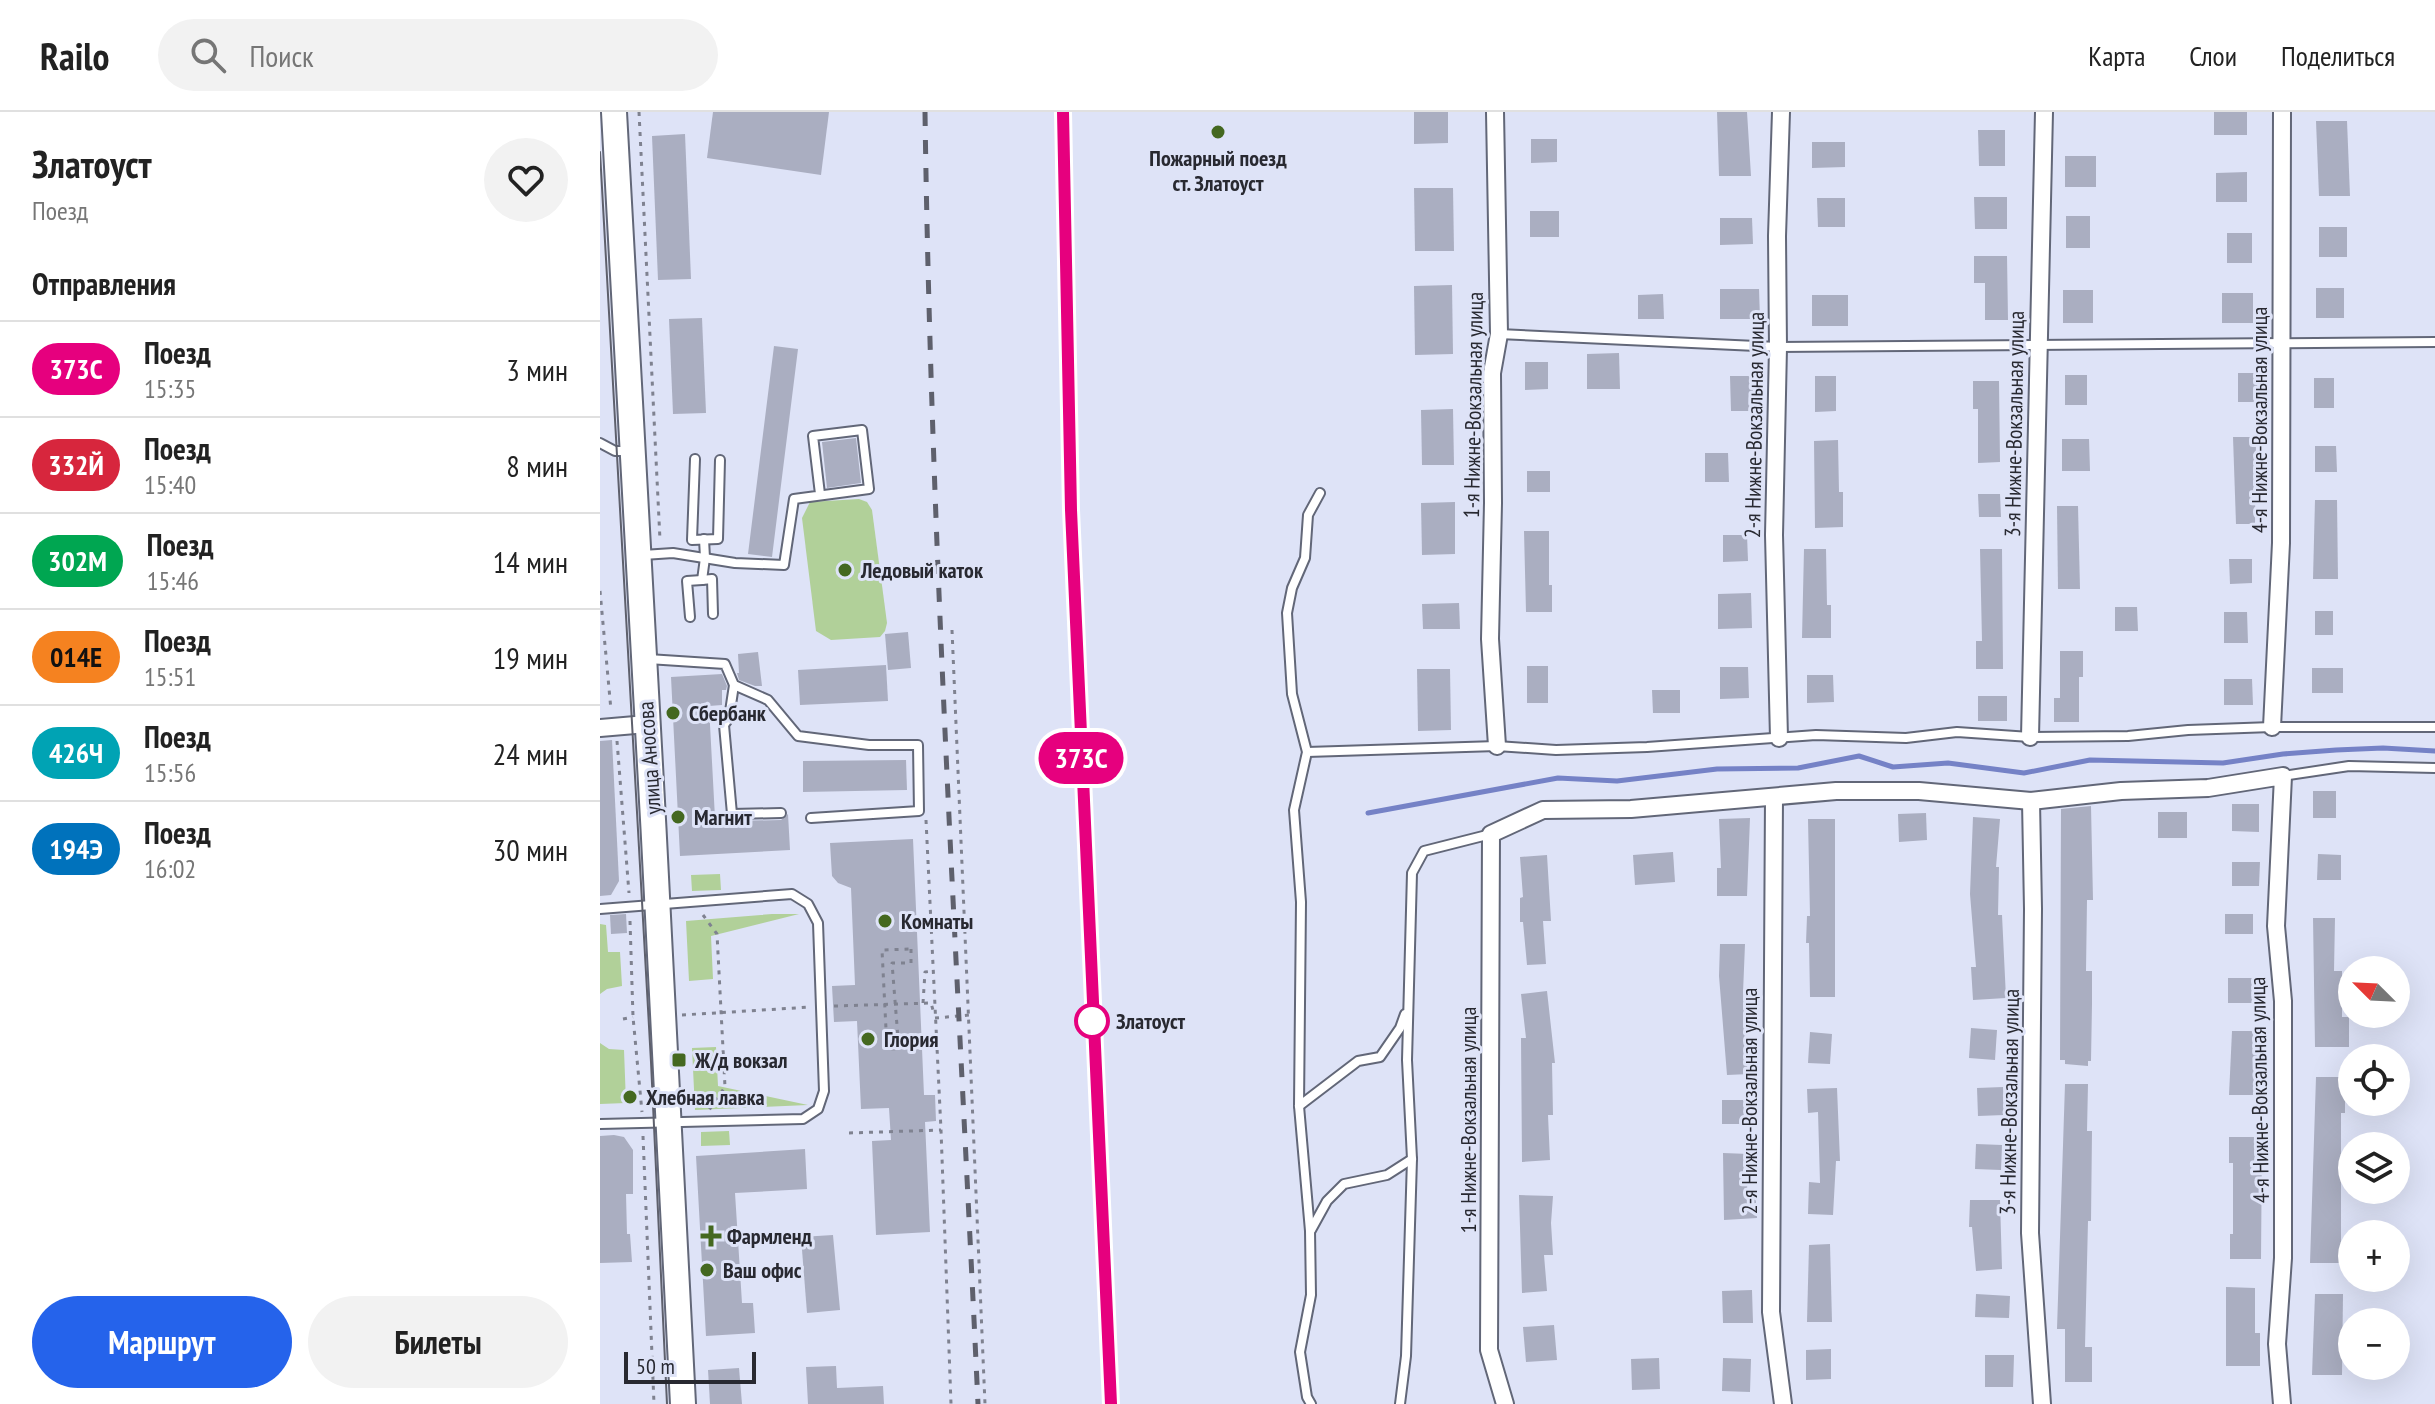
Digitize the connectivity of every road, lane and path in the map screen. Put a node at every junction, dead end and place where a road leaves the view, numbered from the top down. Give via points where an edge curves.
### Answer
1 (614, 112) edge
2 (1495, 112) edge
3 (1781, 112) edge
4 (2044, 112) edge
5 (2282, 112) edge
6 (1499, 334) junction
7 (2435, 342) edge
8 (2037, 344) junction
9 (2281, 345) junction
10 (1778, 347) junction
11 (600, 443) edge
12 (632, 451) junction
13 (695, 459) dead end
14 (720, 460) dead end
15 (1320, 493) dead end
16 (820, 494) dead end
17 (704, 539) junction
18 (638, 555) junction
19 (705, 558) junction
20 (702, 580) junction
21 (600, 591) edge
22 (713, 614) dead end
23 (690, 617) dead end
24 (952, 630) dead end
25 (644, 659) junction
26 (734, 685) junction
27 (647, 724) junction
28 (607, 727) edge
29 (2272, 727) junction
30 (2435, 727) edge
31 (2030, 737) junction
32 (1779, 738) junction
33 (1497, 746) junction
34 (1307, 752) junction
35 (2435, 768) edge
36 (2283, 776) junction
37 (1774, 797) junction
38 (2031, 801) junction
39 (925, 812) dead end
40 (781, 813) dead end
41 (811, 818) dead end
42 (1491, 834) junction
43 (693, 902) junction
44 (659, 904) junction
45 (630, 906) junction
46 (600, 909) edge
47 (933, 971) junction
48 (885, 1004) junction
49 (923, 1004) junction
50 (840, 1005) dead end
51 (1408, 1005) junction
52 (821, 1007) junction
53 (721, 1013) junction
54 (682, 1015) dead end
55 (970, 1015) junction
56 (633, 1017) junction
57 (935, 1018) junction
58 (623, 1019) dead end
59 (1299, 1106) junction
60 (643, 1123) junction
61 (700, 1123) junction
62 (600, 1124) edge
63 (670, 1124) junction
64 (941, 1130) junction
65 (849, 1133) dead end
66 (1412, 1159) junction
67 (1310, 1231) junction
68 (654, 1404) edge
69 (683, 1404) edge
70 (951, 1404) edge
71 (985, 1404) edge
72 (1311, 1404) edge
73 (1400, 1404) edge
74 (1505, 1404) edge
75 (1783, 1404) edge
76 (2042, 1404) edge
77 (2282, 1404) edge

1 - 12 main road, улица Аносова
2 - 6 street, 1-я Нижне-Вокзальная улица
3 - 10 street, 2-я Нижне-Вокзальная улица
4 - 8 street, 3-я Нижне-Вокзальная улица
5 - 9 street, 4-я Нижне-Вокзальная улица
6 - 10 lane
6 - 33 street, 1-я Нижне-Вокзальная улица via 1492,373 1490,639
7 - 9 lane
8 - 9 lane
8 - 10 lane
8 - 31 street, 3-я Нижне-Вокзальная улица
9 - 29 street, 4-я Нижне-Вокзальная улица via 2281,543
10 - 32 street, 2-я Нижне-Вокзальная улица via 1774,535
11 - 12 lane via 615,451
12 - 18 main road, улица Аносова
13 - 17 lane via 692,540
14 - 17 lane via 718,539
15 - 34 lane via 1308,515 1305,558 1287,613 1292,694
16 - 19 lane via 813,436 862,430 869,489 794,499 784,565
17 - 19 lane
18 - 19 lane
18 - 25 main road, улица Аносова
19 - 20 lane
20 - 22 lane via 712,579
20 - 23 lane via 687,581
21 - 28 path
24 - 55 path
25 - 26 lane via 725,664
25 - 27 main road, улица Аносова
26 - 40 lane via 724,725 732,814
26 - 41 lane via 768,700 798,736 918,745 919,811
27 - 28 street
27 - 44 main road, улица Аносова
28 - 45 path
29 - 30 lane
29 - 31 lane
31 - 32 lane via 1957,732 1906,738
32 - 33 lane via 1556,750
33 - 34 lane
34 - 59 lane via 1294,810 1301,902
35 - 36 lane via 2349,766
36 - 38 street via 2208,788
36 - 77 street, 4-я Нижне-Вокзальная улица via 2276,926 2283,1001 2283,1258 2277,1344
37 - 38 street via 1919,791
37 - 42 street via 1543,810
37 - 75 street, 2-я Нижне-Вокзальная улица via 1771,1312
38 - 76 street, 3-я Нижне-Вокзальная улица via 2030,1233
39 - 47 path
42 - 51 lane via 1424,851 1412,873
42 - 74 street, 1-я Нижне-Вокзальная улица via 1489,1350
43 - 44 lane
43 - 52 lane via 792,894 808,904 818,923
43 - 53 path via 717,934
44 - 45 lane
44 - 63 main road, улица Аносова
45 - 46 lane
45 - 56 path
47 - 49 path via 925,972
47 - 57 path
48 - 48 path via 887,1049 913,1048 912,1038 898,1038 892,963 911,963 911,949 882,950
48 - 49 path
48 - 50 path
49 - 57 path via 931,1003
51 - 59 lane via 1380,1057 1358,1061
51 - 66 lane
52 - 53 path
52 - 61 lane via 824,1091 818,1109 803,1119
53 - 54 path
53 - 61 path via 725,1087
55 - 57 path
55 - 71 path
56 - 58 path
56 - 60 path
57 - 64 path
59 - 67 lane
60 - 62 lane
60 - 63 lane
60 - 68 path
61 - 63 lane
63 - 69 main road, улица Аносова
64 - 65 path
64 - 70 path
66 - 67 lane via 1387,1175 1344,1184
66 - 73 lane
67 - 72 lane via 1311,1295 1300,1352

